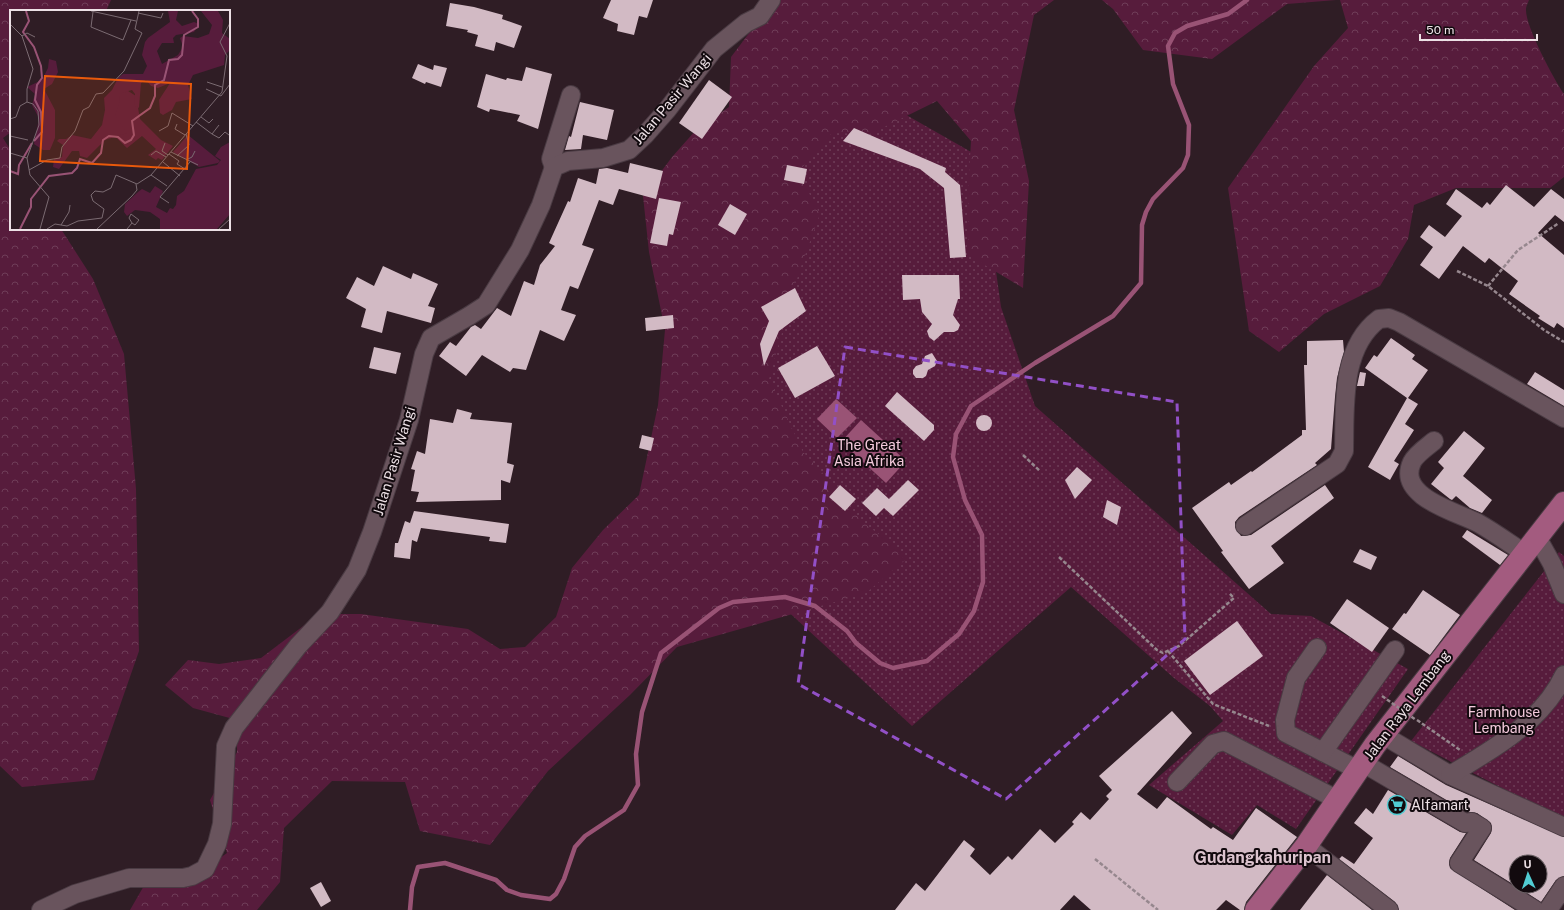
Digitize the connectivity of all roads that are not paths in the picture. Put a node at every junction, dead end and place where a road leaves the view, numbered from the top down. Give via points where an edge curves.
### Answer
1 (771, 0) edge
2 (572, 95) dead end
3 (554, 167) junction
4 (1564, 418) edge
5 (1434, 440) dead end
6 (1564, 503) edge
7 (1245, 526) dead end
8 (1530, 545) junction
9 (1564, 594) edge
10 (1317, 648) dead end
11 (1395, 650) dead end
12 (1564, 675) edge
13 (1383, 735) junction
14 (1323, 752) junction
15 (1360, 767) junction
16 (1450, 775) junction
17 (1177, 782) dead end
18 (1338, 800) junction
19 (1559, 820) edge
20 (1306, 846) junction
21 (1564, 886) edge
22 (41, 910) edge
23 (1256, 910) edge
24 (1389, 910) edge
25 (1535, 910) edge
26 (1548, 910) edge

1 - 3 street, Jalan Pasir Wangi via 760,16 746,23 714,49 667,110 629,150 603,158 568,161
2 - 3 street via 551,159
3 - 22 street, Jalan Pasir Wangi via 541,205 520,250 486,305 431,338 424,354 409,420 357,570 330,612 298,646 234,728 226,746 222,824 217,844 205,869 187,878 129,878 75,894
4 - 7 street via 1399,322 1390,318 1379,319 1360,341 1352,358 1346,389 1344,451 1341,459
5 - 8 street via 1412,461 1410,472 1413,487 1442,507
6 - 8 main road, Jalan Raya Lembang
8 - 9 street via 1552,564
8 - 13 main road, Jalan Raya Lembang
10 - 14 street via 1296,678 1285,720 1286,733
11 - 14 street
12 - 16 street via 1539,710 1502,743
13 - 15 main road, Jalan Raya Lembang
13 - 16 street
14 - 15 street
15 - 18 main road, Jalan Raya Lembang
15 - 25 street via 1465,823 1472,822 1482,828 1459,863
16 - 19 street
17 - 18 street via 1213,744 1224,741
18 - 20 main road, Jalan Raya Lembang
20 - 23 main road, Jalan Raya Lembang
20 - 24 street
21 - 26 street

